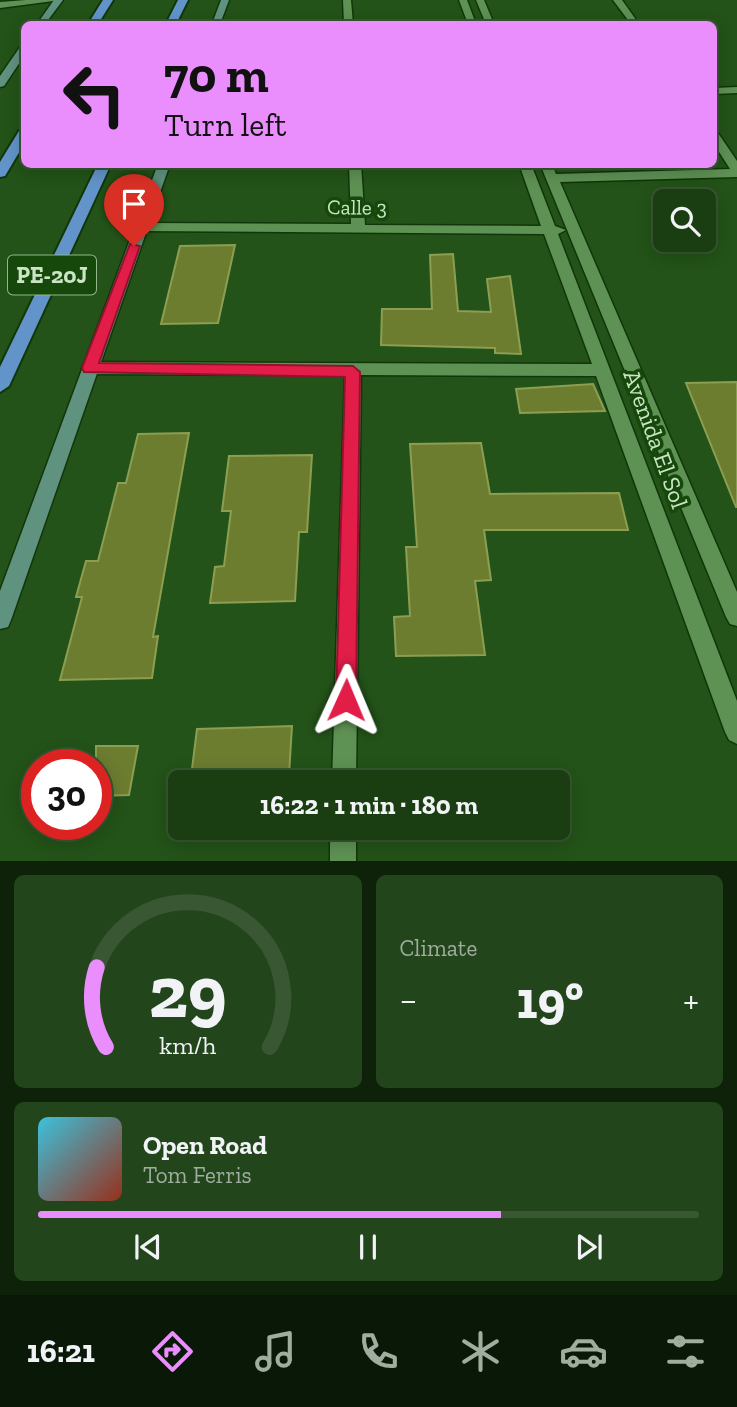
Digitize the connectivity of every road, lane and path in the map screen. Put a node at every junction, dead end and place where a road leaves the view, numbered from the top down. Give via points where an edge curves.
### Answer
1 (58, 0) edge
2 (108, 0) edge
3 (183, 0) edge
4 (225, 0) edge
5 (347, 0) edge
6 (463, 0) edge
7 (480, 0) edge
8 (617, 0) edge
9 (0, 5) edge
10 (43, 21) edge
11 (95, 21) edge
12 (172, 21) edge
13 (217, 21) edge
14 (349, 21) edge
15 (471, 21) edge
16 (489, 21) edge
17 (633, 21) edge
18 (21, 53) edge
19 (0, 84) edge
20 (737, 90) edge
21 (717, 91) edge
22 (21, 139) edge
23 (717, 140) edge
24 (102, 168) edge
25 (163, 168) edge
26 (355, 168) edge
27 (527, 168) edge
28 (548, 171) edge
29 (737, 172) edge
30 (0, 173) edge
31 (141, 227) junction
32 (358, 228) junction
33 (550, 230) junction
34 (573, 231) junction
35 (90, 368) junction
36 (604, 370) junction
37 (353, 372) junction
38 (0, 386) edge
39 (737, 617) edge
40 (0, 620) edge
41 (737, 732) edge
42 (344, 770) edge
43 (343, 840) edge
44 (343, 861) edge

1 - 9 street
1 - 10 main road
2 - 11 highway
3 - 12 highway
4 - 13 main road
5 - 14 street
6 - 15 street
7 - 16 street
8 - 17 street
18 - 19 main road
20 - 21 street
22 - 30 highway
23 - 29 street
24 - 38 highway, PE-20J
25 - 31 main road
26 - 32 street
27 - 33 street, Avenida El Sol
28 - 29 street
28 - 34 street, Avenida El Sol
31 - 32 street, Calle 3
31 - 35 main road
32 - 33 street, Calle 3
33 - 34 street, Calle 3
33 - 36 street, Avenida El Sol
34 - 39 street, Avenida El Sol
35 - 37 street
35 - 40 main road
36 - 37 street
36 - 41 street, Avenida El Sol
37 - 42 street
43 - 44 street

